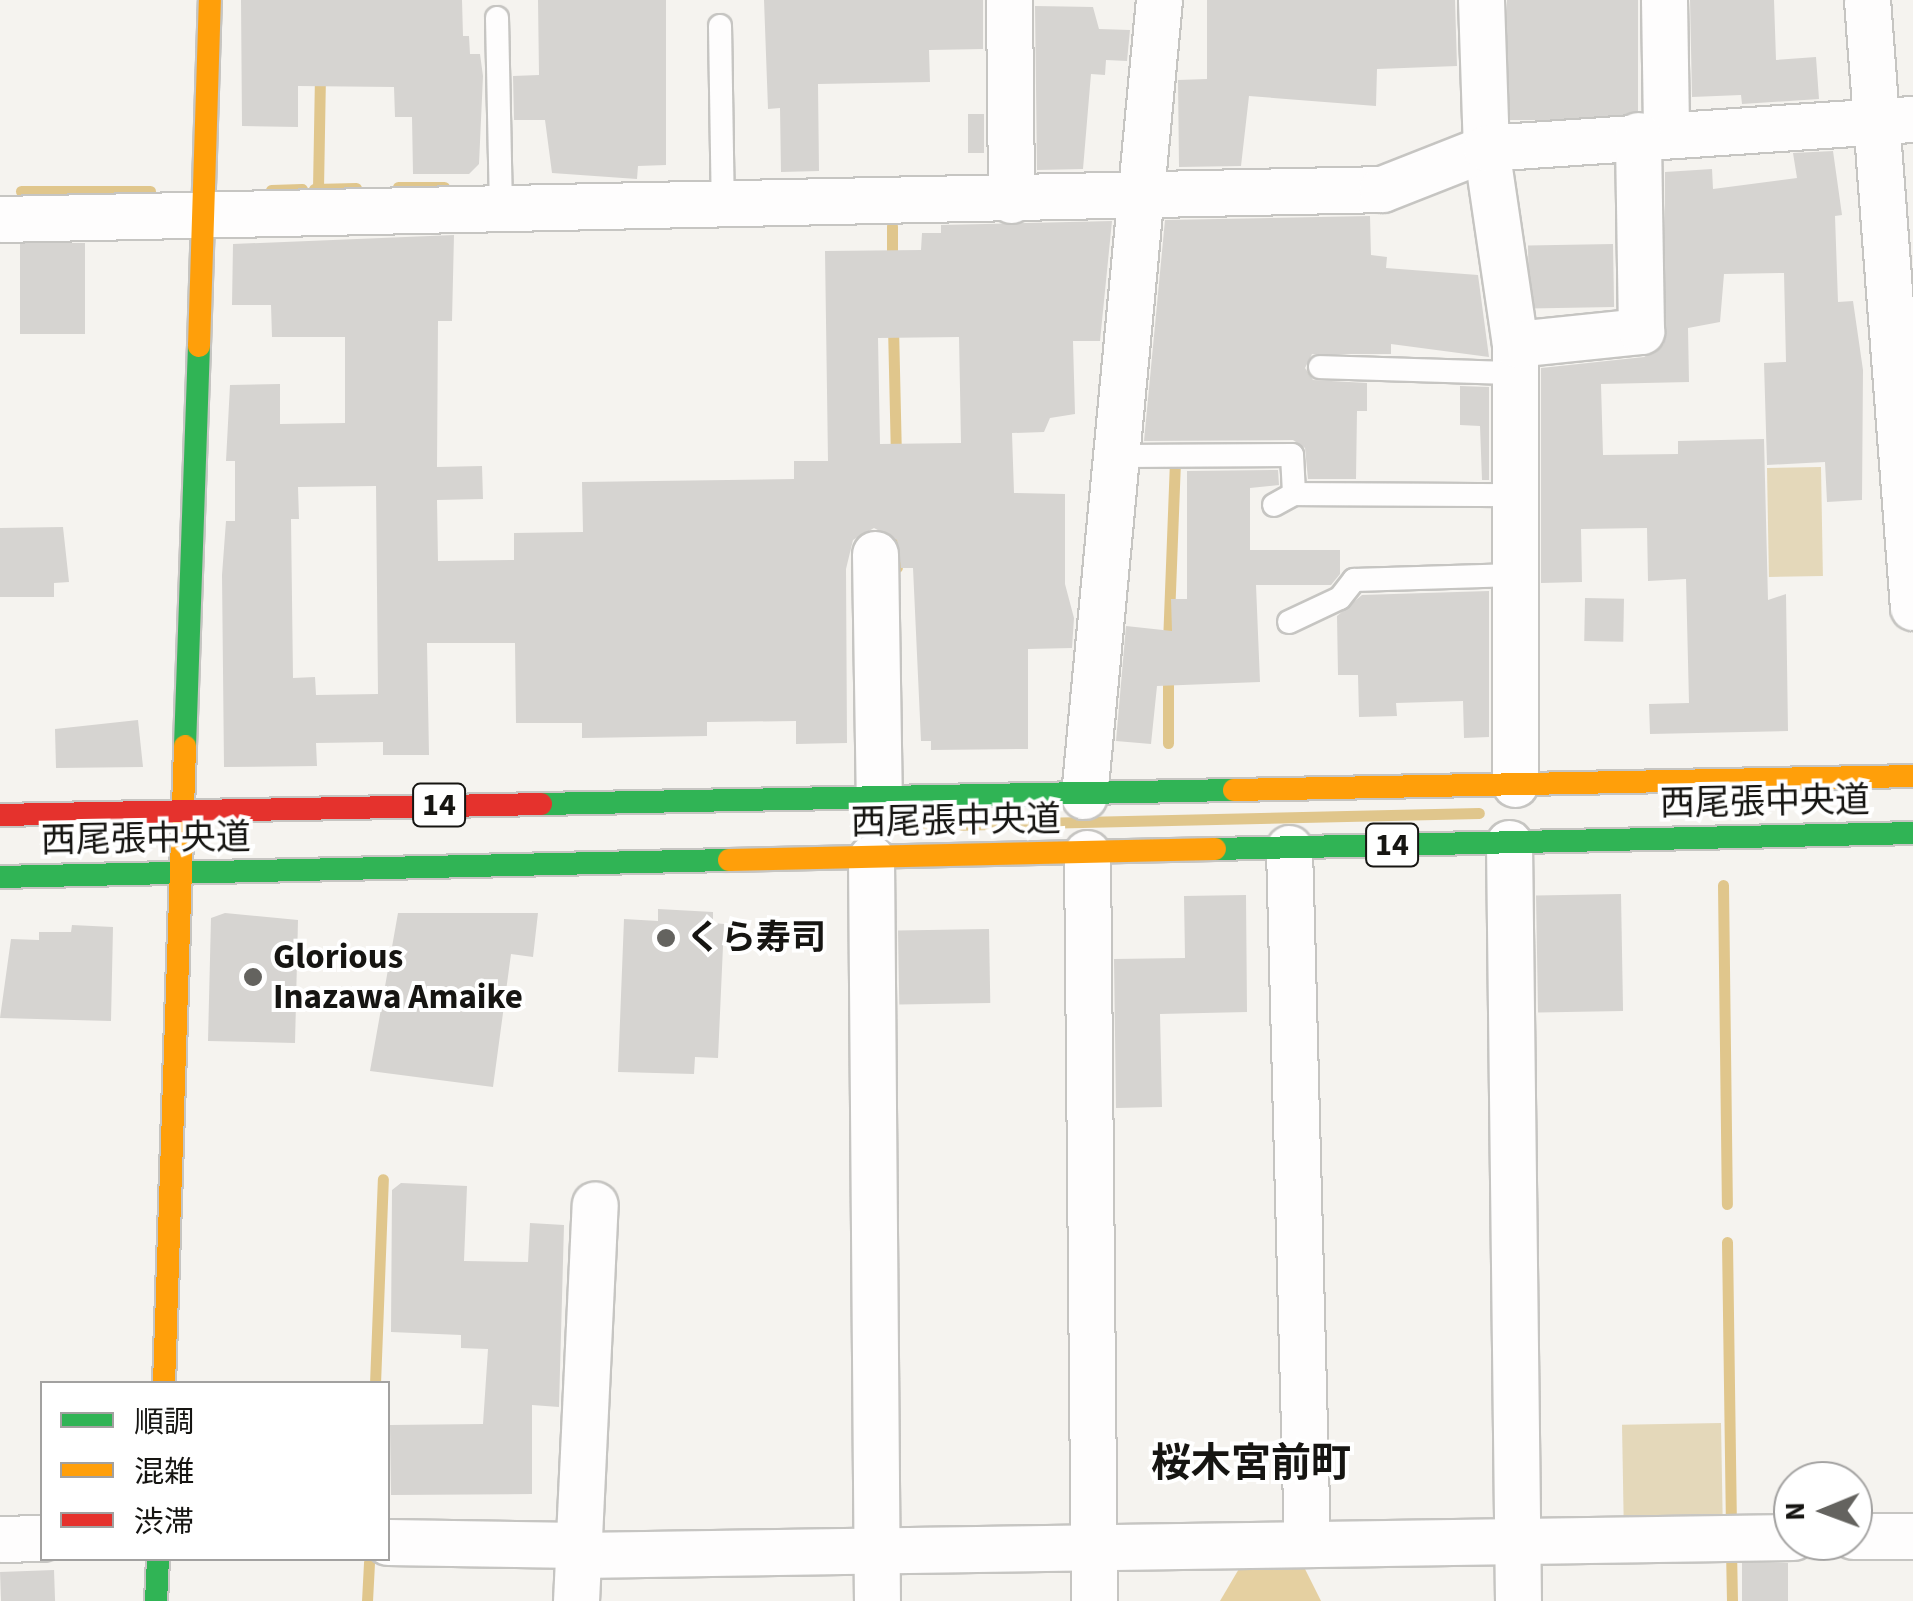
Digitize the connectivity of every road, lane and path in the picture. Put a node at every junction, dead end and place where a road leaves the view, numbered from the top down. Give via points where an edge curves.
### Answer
1 (210, 0) edge
2 (1009, 0) edge
3 (1159, 0) edge
4 (1481, 0) edge
5 (1664, 0) edge
6 (1867, 0) edge
7 (498, 18) dead end
8 (720, 26) dead end
9 (1894, 120) edge
10 (1652, 134) junction
11 (1486, 148) junction
12 (1142, 196) junction
13 (1011, 200) junction
14 (724, 207) junction
15 (501, 212) junction
16 (0, 219) edge
17 (202, 219) junction
18 (1515, 358) junction
19 (1320, 367) dead end
20 (1122, 456) junction
21 (1515, 495) junction
22 (875, 554) dead end
23 (1515, 575) junction
24 (1913, 607) edge
25 (1289, 622) dead end
26 (1913, 776) edge
27 (1515, 784) junction
28 (1084, 796) junction
29 (879, 802) junction
30 (181, 810) junction
31 (0, 815) edge
32 (1913, 833) edge
33 (1509, 843) junction
34 (1289, 848) junction
35 (1087, 853) junction
36 (870, 858) junction
37 (180, 874) junction
38 (0, 877) edge
39 (596, 1204) dead end
40 (164, 1381) edge
41 (1873, 1536) edge
42 (1913, 1536) edge
43 (1773, 1537) edge
44 (0, 1538) edge
45 (40, 1538) edge
46 (1517, 1541) junction
47 (390, 1542) edge
48 (1307, 1544) junction
49 (1094, 1548) junction
50 (579, 1550) junction
51 (877, 1551) junction
52 (158, 1561) edge
53 (156, 1601) edge
54 (576, 1601) edge
55 (878, 1601) edge
56 (1094, 1601) edge
57 (1518, 1601) edge

1 - 17 main road
2 - 13 street
3 - 12 street
4 - 11 street
5 - 10 street
6 - 9 street
7 - 15 lane
8 - 14 lane
9 - 10 street
9 - 24 street
10 - 11 street
10 - 18 street via 1641,331
11 - 12 street via 1382,189
11 - 18 street
12 - 13 street
12 - 20 street
13 - 14 street
14 - 15 street
15 - 17 street
16 - 17 street
17 - 30 main road
18 - 19 lane
18 - 21 street
20 - 21 lane via 1292,455 1284,500
20 - 28 street
21 - 23 street
22 - 29 street
23 - 25 lane via 1354,580 1340,598
23 - 27 street
26 - 27 main road, 西尾張中央道 / 14
27 - 28 main road, 西尾張中央道 / 14
28 - 29 main road, 西尾張中央道 / 14
29 - 30 main road, 西尾張中央道 / 14
30 - 31 main road, 西尾張中央道 / 14
30 - 37 main road
32 - 33 main road, 西尾張中央道 / 14
33 - 34 main road, 西尾張中央道 / 14
33 - 46 street
34 - 35 main road, 西尾張中央道 / 14
34 - 48 street
35 - 36 main road, 西尾張中央道 / 14
35 - 49 street
36 - 37 main road, 西尾張中央道 / 14
36 - 51 street
37 - 38 main road, 西尾張中央道 / 14
37 - 40 main road
39 - 50 street
41 - 42 street
43 - 46 street
44 - 45 street
46 - 48 street
46 - 57 street
47 - 50 street
48 - 49 street
49 - 51 street
49 - 56 street
50 - 51 street
50 - 54 street
51 - 55 street
52 - 53 main road

